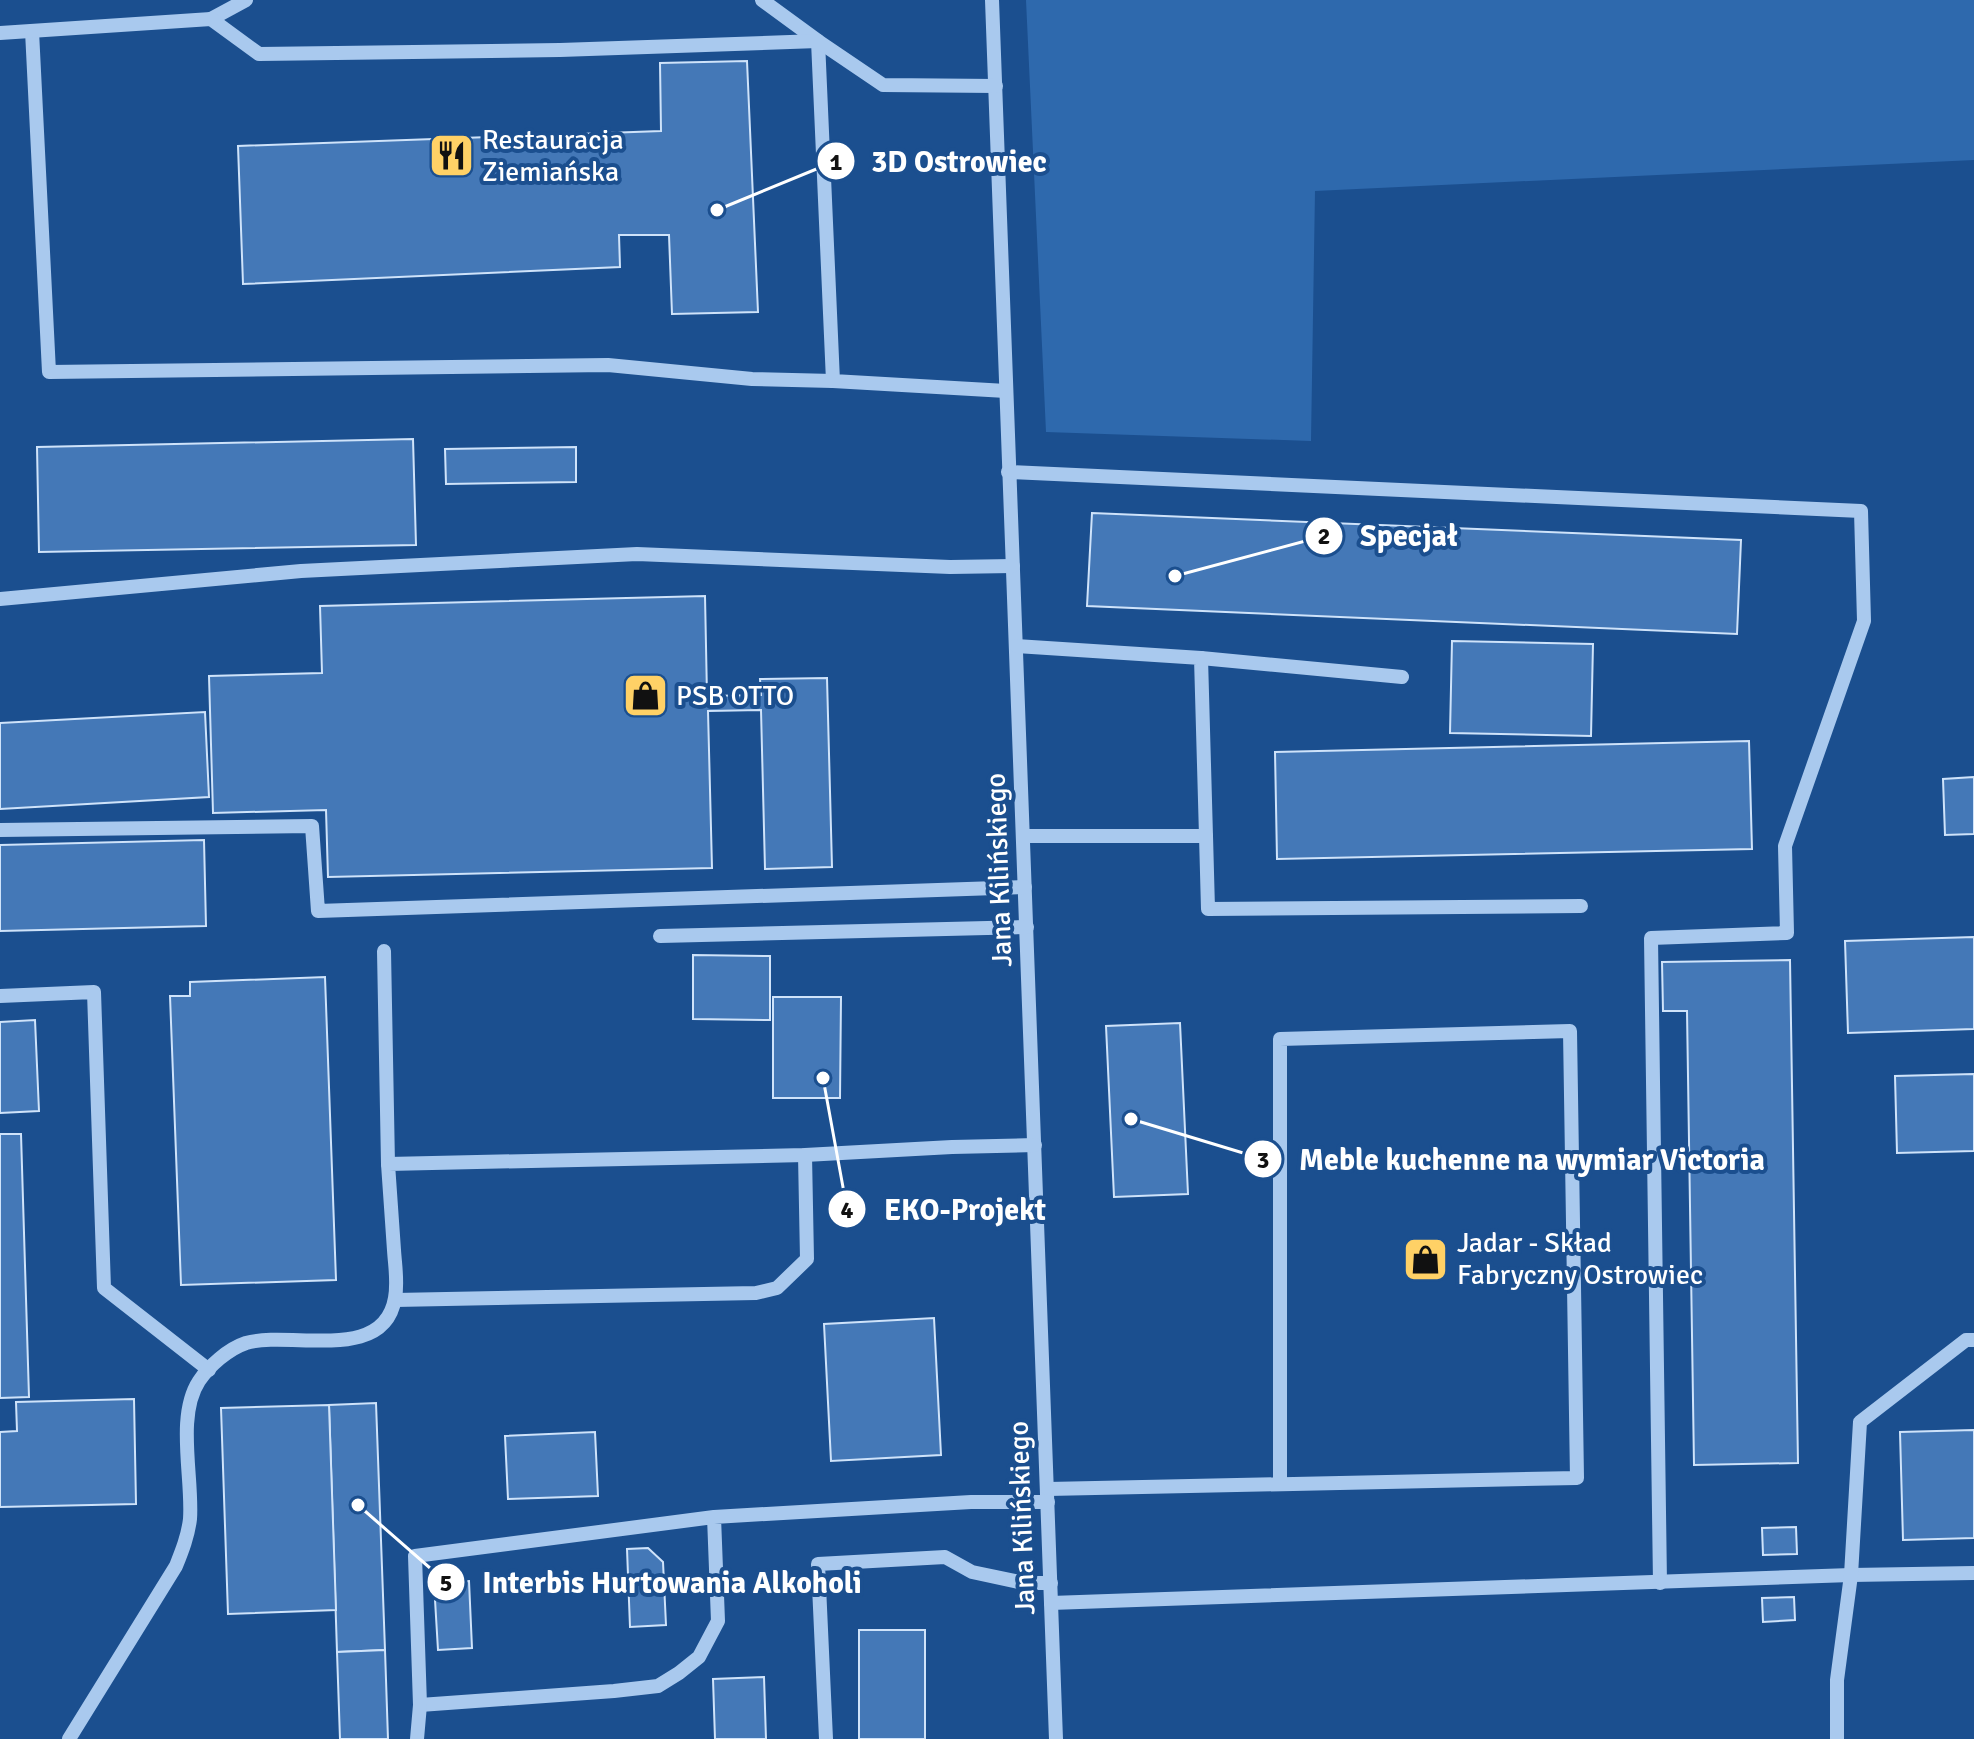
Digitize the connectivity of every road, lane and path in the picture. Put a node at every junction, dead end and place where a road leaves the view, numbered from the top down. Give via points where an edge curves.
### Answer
1 (246, 0) edge
2 (762, 0) edge
3 (992, 0) edge
4 (211, 19) junction
5 (32, 31) junction
6 (0, 33) edge
7 (818, 41) junction
8 (996, 86) junction
9 (833, 381) junction
10 (1006, 391) junction
11 (1008, 472) junction
12 (1013, 566) junction
13 (0, 599) edge
14 (1016, 646) junction
15 (1201, 658) junction
16 (1402, 677) dead end
17 (0, 830) edge
18 (1023, 836) junction
19 (1206, 836) junction
20 (1025, 887) junction
21 (1581, 906) dead end
22 (1027, 927) junction
23 (660, 936) dead end
24 (384, 951) dead end
25 (0, 996) edge
26 (1035, 1145) junction
27 (805, 1155) junction
28 (388, 1164) junction
29 (395, 1300) junction
30 (1974, 1340) edge
31 (209, 1370) junction
32 (1280, 1483) junction
33 (1048, 1496) junction
34 (714, 1517) junction
35 (1974, 1573) edge
36 (1851, 1575) junction
37 (1051, 1583) junction
38 (1660, 1583) junction
39 (1051, 1603) junction
40 (420, 1705) junction
41 (69, 1739) edge
42 (417, 1739) edge
43 (826, 1739) edge
44 (1056, 1739) edge
45 (1837, 1739) edge

1 - 4 street
2 - 7 street
3 - 8 street, Jana Kilińskiego
4 - 5 street
4 - 7 street via 259,54
5 - 6 street
5 - 9 street via 49,372 608,365
7 - 8 street via 883,85
7 - 9 street
8 - 10 street, Jana Kilińskiego
9 - 10 street
10 - 11 street, Jana Kilińskiego
11 - 12 street, Jana Kilińskiego
11 - 38 street via 1861,511 1864,621 1785,846 1787,933 1651,938
12 - 13 street via 637,554 301,571
12 - 14 street, Jana Kilińskiego
14 - 15 street
14 - 18 street, Jana Kilińskiego
15 - 16 street
15 - 19 street
17 - 20 street via 312,826 318,911
18 - 19 street
18 - 20 street, Jana Kilińskiego
19 - 21 street via 1208,909
20 - 22 street, Jana Kilińskiego
22 - 23 street
22 - 26 street, Jana Kilińskiego
24 - 28 street
25 - 31 street via 94,992 104,1288
26 - 27 street
26 - 33 street, Jana Kilińskiego
27 - 28 street
27 - 29 street via 807,1259 777,1288 756,1293
28 - 29 street
29 - 31 street via 383,1326 362,1338 245,1344
30 - 36 street via 1966,1340 1860,1422
31 - 41 street via 188,1407 190,1510 183,1549
32 - 32 street via 1577,1478 1570,1031 1280,1039
32 - 33 street
33 - 34 street
33 - 37 street, Jana Kilińskiego
34 - 40 street via 718,1621 699,1657 679,1673 658,1686
34 - 40 street via 415,1556
35 - 36 street
36 - 38 street
36 - 45 street via 1837,1680
37 - 39 street, Jana Kilińskiego
37 - 43 street via 972,1572 945,1557 818,1564
38 - 39 street
39 - 44 street, Jana Kilińskiego
40 - 42 street

